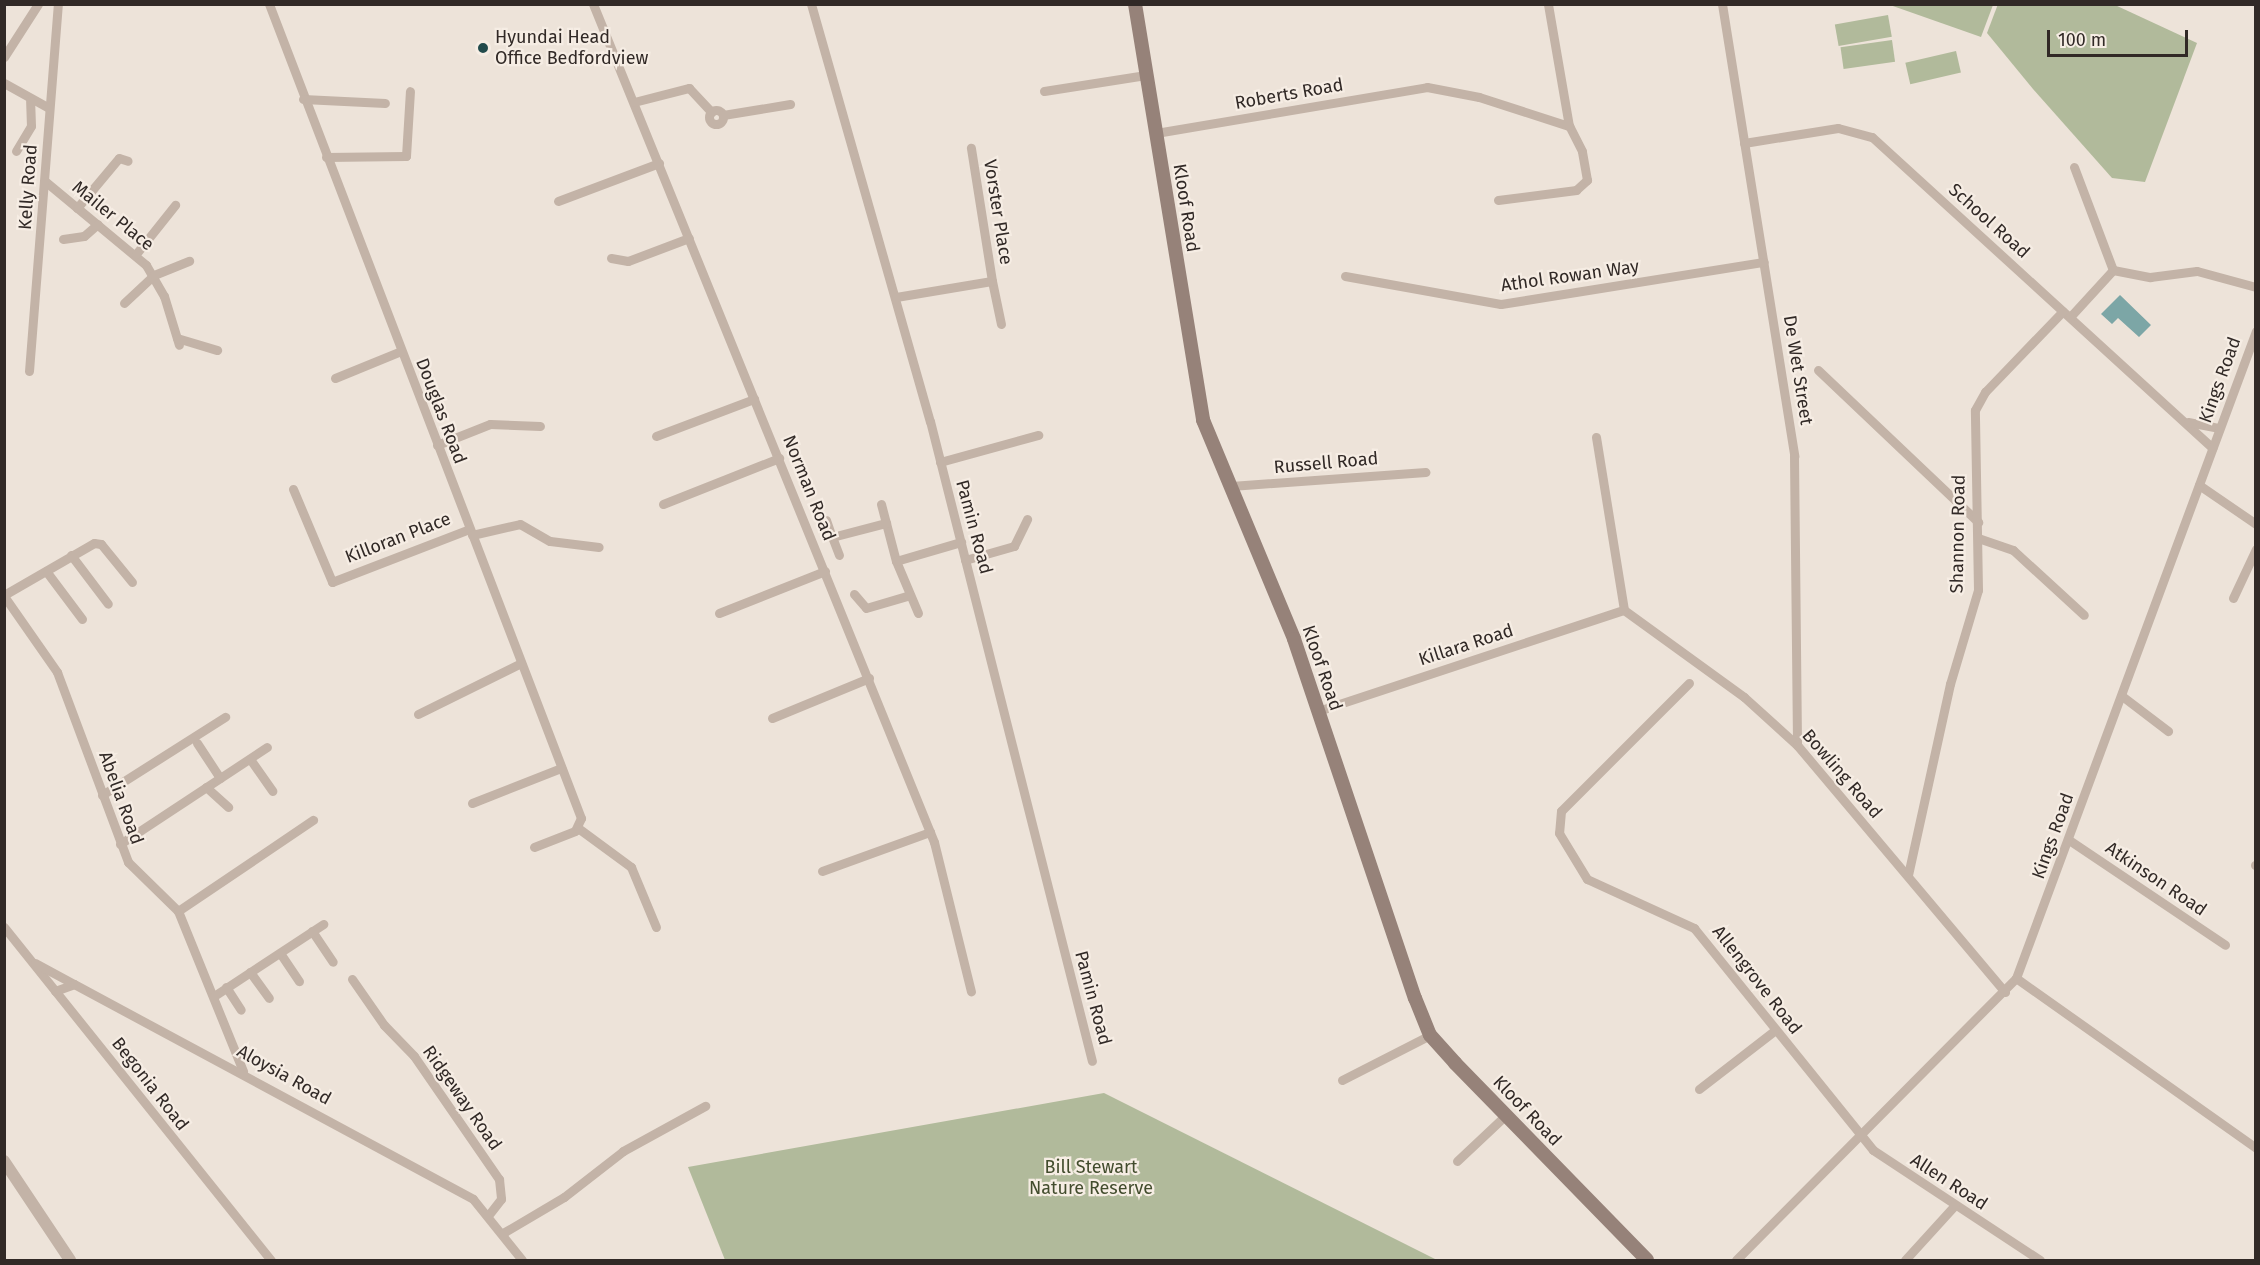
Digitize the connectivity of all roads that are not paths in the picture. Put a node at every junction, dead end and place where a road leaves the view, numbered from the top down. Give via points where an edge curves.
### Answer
1 (38, 4) edge
2 (58, 4) edge
3 (269, 4) edge
4 (593, 4) edge
5 (810, 4) edge
6 (1135, 4) edge
7 (1548, 4) edge
8 (1722, 4) edge
9 (4, 57) edge
10 (1146, 75) junction
11 (4, 83) edge
12 (410, 91) dead end
13 (1044, 91) dead end
14 (303, 99) junction
15 (30, 101) junction
16 (634, 102) junction
17 (385, 103) dead end
18 (790, 104) dead end
19 (49, 108) junction
20 (1569, 126) junction
21 (1156, 133) junction
22 (1744, 143) junction
23 (971, 148) dead end
24 (16, 151) dead end
25 (326, 157) junction
26 (128, 161) dead end
27 (659, 163) junction
28 (2074, 167) dead end
29 (46, 182) junction
30 (1498, 200) dead end
31 (558, 201) dead end
32 (175, 205) dead end
33 (77, 208) junction
34 (99, 225) junction
35 (689, 238) junction
36 (63, 240) dead end
37 (136, 254) junction
38 (611, 258) dead end
39 (189, 261) dead end
40 (1764, 262) junction
41 (2113, 270) junction
42 (154, 275) junction
43 (1345, 276) dead end
44 (992, 281) junction
45 (2256, 287) edge
46 (896, 297) junction
47 (124, 303) dead end
48 (2067, 314) junction
49 (1001, 324) dead end
50 (2256, 331) edge
51 (217, 350) dead end
52 (401, 351) junction
53 (1818, 370) dead end
54 (29, 371) dead end
55 (334, 378) dead end
56 (754, 399) junction
57 (2180, 418) junction
58 (540, 426) dead end
59 (2219, 428) junction
60 (1038, 435) dead end
61 (656, 436) dead end
62 (1596, 437) dead end
63 (437, 445) junction
64 (2212, 448) junction
65 (778, 458) junction
66 (940, 462) junction
67 (1425, 472) dead end
68 (2199, 484) junction
69 (1231, 486) junction
70 (293, 489) dead end
71 (663, 504) dead end
72 (881, 504) dead end
73 (1027, 519) dead end
74 (826, 520) dead end
75 (1978, 522) junction
76 (886, 523) junction
77 (2256, 524) edge
78 (471, 532) junction
79 (832, 537) junction
80 (1978, 538) junction
81 (961, 542) junction
82 (598, 547) dead end
83 (2256, 549) edge
84 (71, 555) junction
85 (839, 555) dead end
86 (965, 560) junction
87 (896, 561) junction
88 (46, 571) junction
89 (825, 571) junction
90 (132, 582) dead end
91 (854, 594) dead end
92 (4, 596) edge
93 (907, 596) junction
94 (2234, 598) dead end
95 (108, 604) dead end
96 (1624, 610) junction
97 (719, 613) dead end
98 (918, 613) dead end
99 (2084, 615) dead end
100 (82, 619) dead end
101 (521, 663) junction
102 (868, 678) junction
103 (1689, 683) dead end
104 (2122, 696) junction
105 (1318, 711) junction
106 (418, 714) dead end
107 (225, 717) dead end
108 (772, 718) dead end
109 (2168, 731) dead end
110 (197, 743) dead end
111 (1797, 745) junction
112 (267, 747) dead end
113 (250, 759) junction
114 (561, 768) junction
115 (220, 778) junction
116 (206, 787) junction
117 (272, 791) dead end
118 (102, 795) junction
119 (472, 803) dead end
120 (228, 807) dead end
121 (313, 820) dead end
122 (578, 828) junction
123 (930, 832) junction
124 (2069, 840) junction
125 (120, 844) junction
126 (534, 847) dead end
127 (822, 871) dead end
128 (1908, 875) junction
129 (178, 911) junction
130 (323, 924) dead end
131 (4, 927) edge
132 (656, 927) dead end
133 (312, 931) junction
134 (2225, 945) dead end
135 (280, 953) junction
136 (33, 962) junction
137 (333, 962) dead end
138 (250, 972) junction
139 (2016, 978) junction
140 (352, 979) dead end
141 (299, 981) dead end
142 (74, 984) junction
143 (226, 987) junction
144 (56, 991) junction
145 (971, 991) dead end
146 (2005, 992) junction
147 (214, 996) junction
148 (269, 998) dead end
149 (241, 1010) dead end
150 (1774, 1031) junction
151 (1430, 1035) junction
152 (1092, 1061) dead end
153 (243, 1071) junction
154 (1342, 1080) dead end
155 (1699, 1089) dead end
156 (705, 1106) dead end
157 (1505, 1116) junction
158 (1848, 1122) joint
159 (1859, 1137) junction
160 (2256, 1148) edge
161 (4, 1161) edge
162 (1457, 1161) dead end
163 (1955, 1205) junction
164 (490, 1213) junction
165 (503, 1233) junction
166 (69, 1260) edge
167 (271, 1260) edge
168 (522, 1260) edge
169 (1647, 1260) edge
170 (1736, 1260) edge
171 (1905, 1260) edge
172 (2040, 1260) edge

1 - 9 street
2 - 19 street, Kelly Road
3 - 14 street, Douglas Road
4 - 16 street, Norman Road
5 - 46 street, Pamin Road
6 - 10 main road, Kloof Road
7 - 20 street
8 - 22 street, De Wet Street
10 - 13 street
10 - 21 main road, Kloof Road
11 - 15 street
12 - 25 street via 406,156
14 - 17 street
14 - 25 street, Douglas Road
15 - 19 street
15 - 24 street via 31,126
16 - 18 street via 689,88 711,112 714,124 723,115
16 - 27 street, Norman Road
19 - 29 street, Kelly Road
20 - 21 street, Roberts Road via 1479,97 1427,87
20 - 30 street via 1585,158 1585,185
21 - 69 main road, Kloof Road via 1198,394
22 - 40 street, De Wet Street
22 - 48 street, School Road via 1838,128 1865,133
23 - 44 street, Vorster Place
25 - 52 street, Douglas Road
26 - 33 street via 118,158
27 - 31 street
27 - 35 street, Norman Road
28 - 41 street
29 - 33 street, Mailer Place
29 - 54 street, Kelly Road
32 - 37 street
33 - 34 street, Mailer Place
34 - 36 street via 84,236
34 - 37 street, Mailer Place
35 - 38 street via 628,261
35 - 56 street, Norman Road
37 - 42 street, Mailer Place
39 - 42 street
40 - 43 street, Athol Rowan Way via 1501,304
40 - 111 street, De Wet Street via 1794,456
41 - 45 street via 2150,277 2197,271
41 - 48 street, Shannon Road
42 - 47 street
42 - 51 street, Mailer Place via 178,342
44 - 46 street, Vorster Place
44 - 49 street, Vorster Place
46 - 66 street, Pamin Road
48 - 57 street, School Road
48 - 75 street, Shannon Road via 1977,404
50 - 59 street, Kings Road
52 - 55 street
52 - 63 street, Douglas Road
53 - 75 street
56 - 61 street
56 - 65 street, Norman Road
57 - 59 street, School Road
57 - 64 street, School Road
58 - 63 street via 490,424
59 - 64 street, Kings Road
60 - 66 street
62 - 96 street
63 - 78 street, Douglas Road
64 - 68 street, Kings Road
65 - 71 street
65 - 89 street, Norman Road
66 - 81 street, Pamin Road
67 - 69 street, Russell Road
68 - 77 street
68 - 104 street, Kings Road
69 - 105 main road, Kloof Road
70 - 78 street, Killoran Place via 332,582
72 - 76 street
73 - 86 street via 1014,546
74 - 79 street
75 - 80 street, Shannon Road
76 - 79 street
76 - 87 street
78 - 82 street via 520,524 550,541
78 - 101 street, Douglas Road
79 - 85 street
80 - 99 street via 2013,550
80 - 128 street, Shannon Road via 1978,590 1950,684
81 - 86 street, Pamin Road
81 - 87 street
83 - 94 street
84 - 88 street
84 - 90 street via 101,544
84 - 95 street
86 - 152 street, Pamin Road
87 - 93 street
88 - 92 street
88 - 100 street
89 - 97 street
89 - 102 street, Norman Road
91 - 93 street via 866,608
92 - 118 street, Abelia Road via 51,657
93 - 98 street
96 - 105 street, Killara Road
96 - 111 street, Bowling Road via 1744,697
101 - 106 street
101 - 114 street, Douglas Road
102 - 108 street
102 - 123 street, Norman Road
103 - 150 street, Allengrove Road via 1561,811 1559,834 1590,883 1663,909 1706,939
104 - 109 street
104 - 124 street, Kings Road
105 - 151 main road, Kloof Road
107 - 118 street
110 - 115 street
111 - 128 street, Bowling Road
112 - 113 street
113 - 115 street
113 - 117 street
114 - 119 street
114 - 122 street, Douglas Road via 581,818
115 - 116 street
116 - 120 street
116 - 125 street
118 - 125 street, Abelia Road
121 - 129 street
122 - 126 street
122 - 132 street via 631,867
123 - 127 street
123 - 145 street, Norman Road
124 - 134 street, Atkinson Road
124 - 139 street, Kings Road
125 - 129 street, Abelia Road via 132,868
128 - 146 street, Bowling Road
129 - 147 street, Abelia Road
130 - 133 street
131 - 136 street, Begonia Road
133 - 135 street
133 - 137 street
135 - 138 street
135 - 141 street
136 - 142 street, Aloysia Road
136 - 144 street, Begonia Road
138 - 143 street
138 - 148 street
139 - 146 street, Kings Road
139 - 160 street
140 - 164 street, Ridgeway Road via 384,1025 414,1056 499,1179 501,1199
142 - 144 street
142 - 153 street, Aloysia Road
143 - 147 street
143 - 149 street
144 - 167 street, Begonia Road
146 - 159 street, Kings Road
147 - 153 street, Abelia Road
150 - 155 street
150 - 158 street, Allengrove Road
151 - 154 street
151 - 157 main road, Kloof Road
153 - 164 street, Aloysia Road via 473,1199
156 - 165 street via 623,1151 564,1197
157 - 162 street
157 - 169 main road, Kloof Road
158 - 159 street, Allen Road
159 - 163 street, Allen Road
159 - 170 street, Kings Road
161 - 166 street
163 - 171 street
163 - 172 street, Allen Road
164 - 165 street
165 - 168 street

